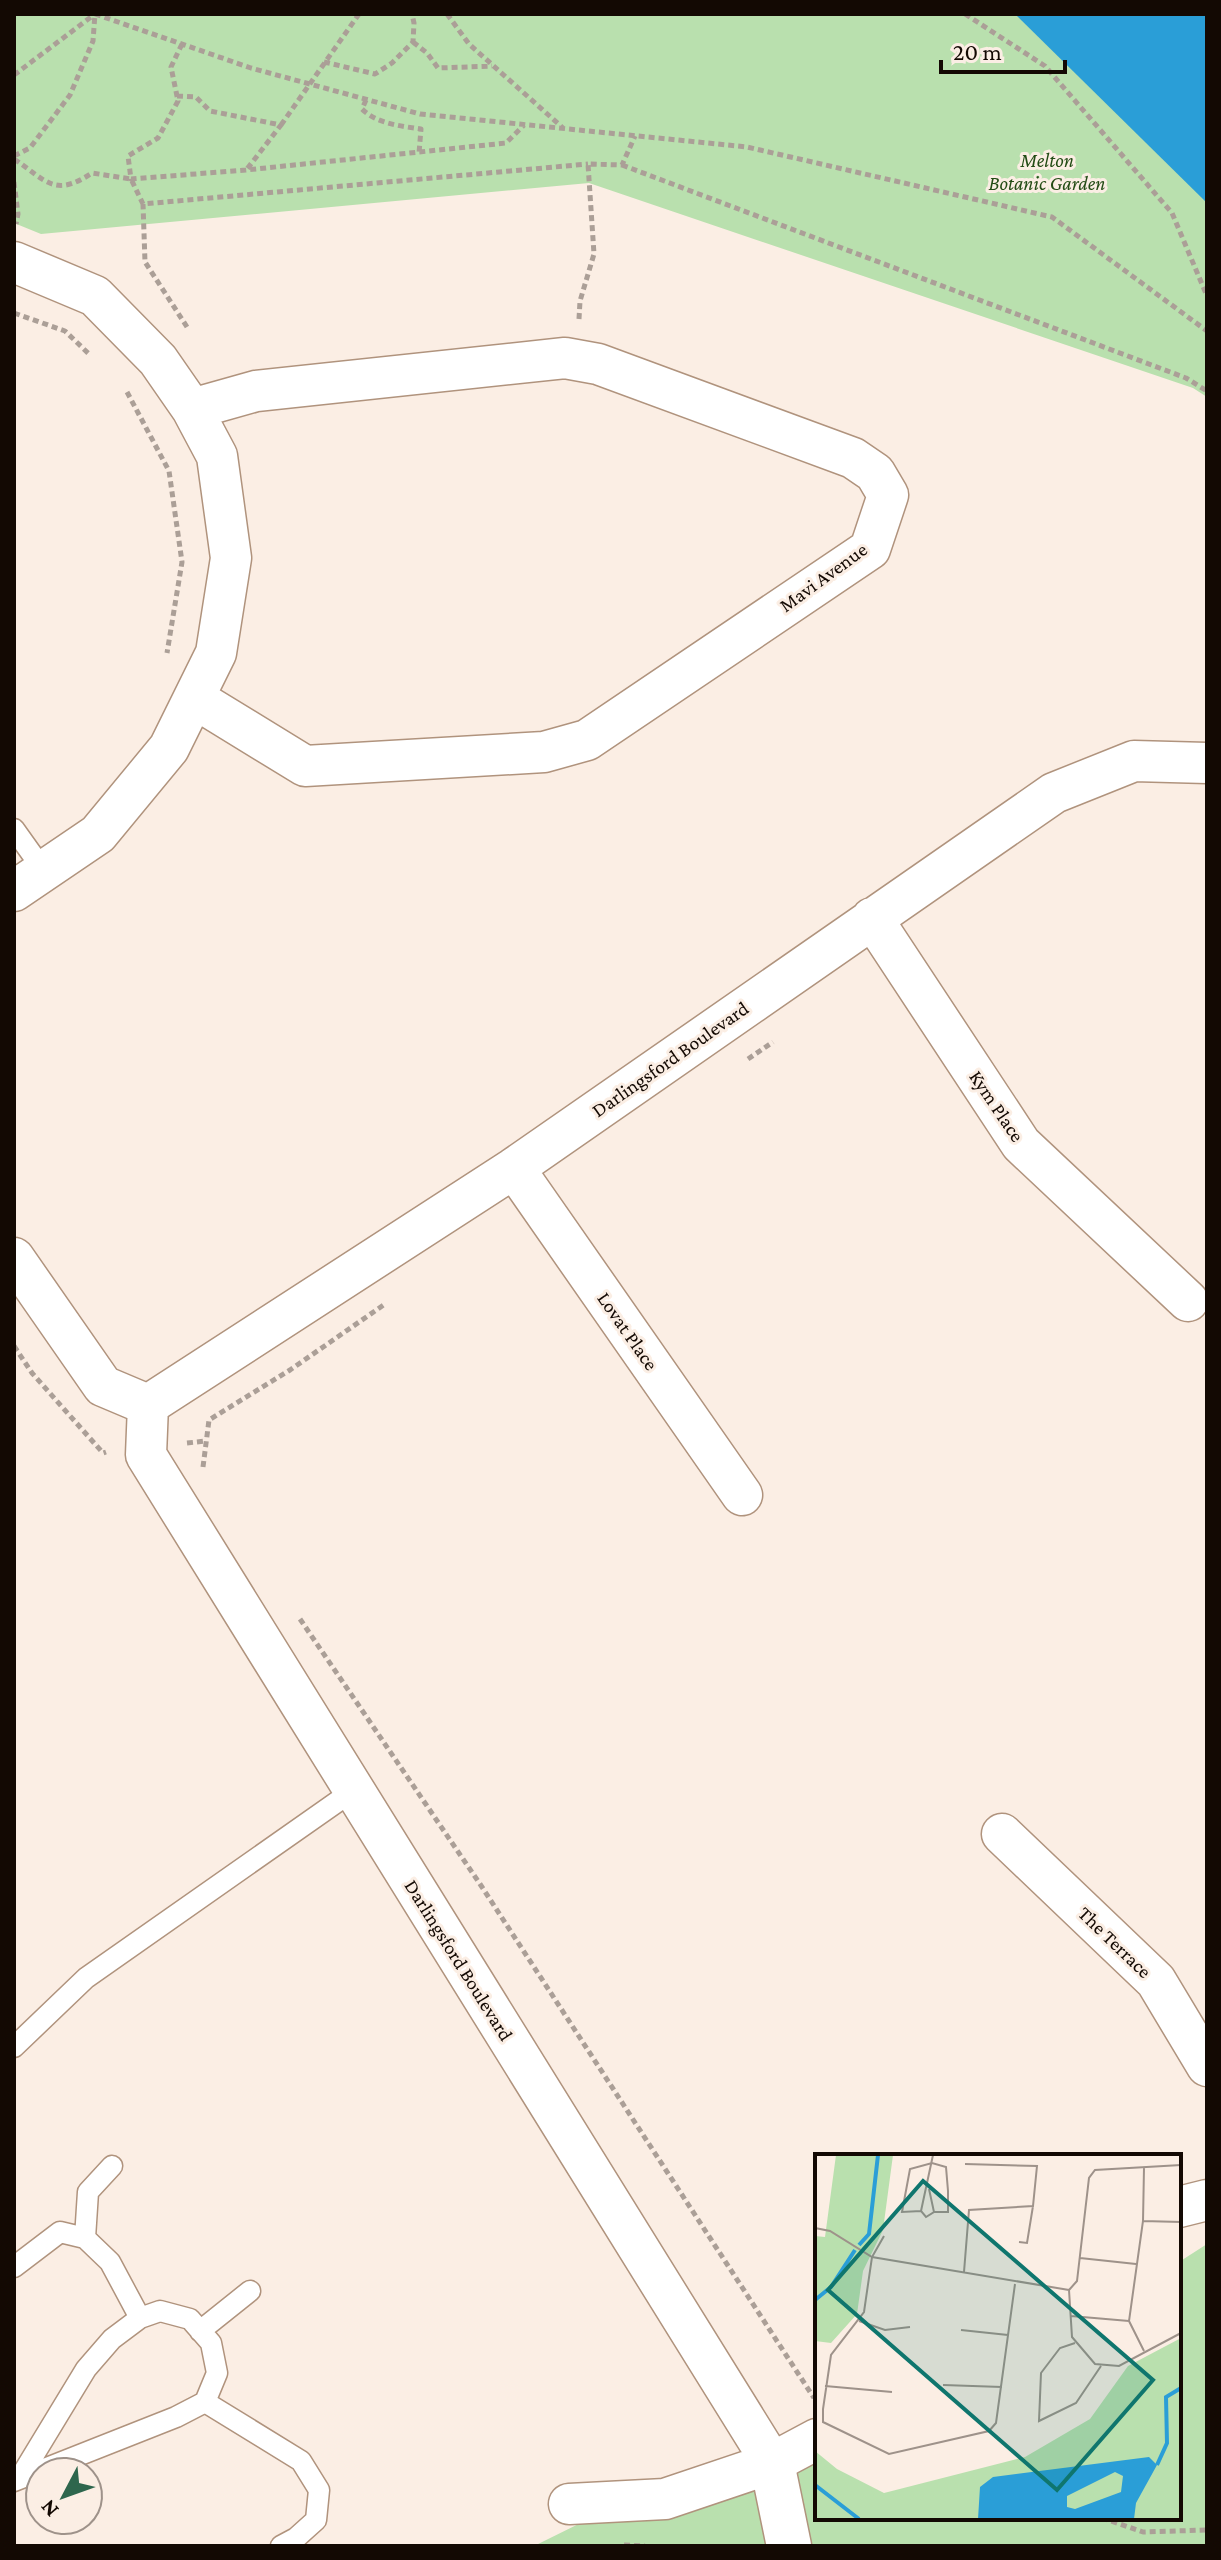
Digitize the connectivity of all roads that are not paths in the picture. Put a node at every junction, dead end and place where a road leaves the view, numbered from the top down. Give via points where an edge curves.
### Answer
1 (14, 262) edge
2 (192, 409) junction
3 (194, 698) junction
4 (1207, 763) edge
5 (14, 829) edge
6 (29, 881) edge
7 (872, 918) junction
8 (514, 1168) junction
9 (14, 1258) edge
10 (1188, 1301) dead end
11 (148, 1405) junction
12 (742, 1495) dead end
13 (354, 1790) junction
14 (1002, 1834) dead end
15 (14, 2047) edge
16 (1207, 2066) edge
17 (112, 2166) dead end
18 (1207, 2200) edge
19 (1181, 2206) edge
20 (85, 2238) junction
21 (14, 2267) edge
22 (250, 2291) dead end
23 (140, 2318) junction
24 (200, 2331) junction
25 (205, 2402) junction
26 (815, 2440) edge
27 (772, 2463) junction
28 (18, 2478) edge
29 (569, 2504) dead end
30 (281, 2546) edge
31 (789, 2546) edge

1 - 2 street via 95,296 158,360
2 - 3 street via 217,456 231,558 216,653
2 - 3 street, Mavi Avenue via 256,391 565,358 598,364 853,458 875,473 888,495 870,549 587,740 544,752 305,766
3 - 6 street via 169,748 98,834
4 - 7 street, Darlingsford Boulevard via 1134,761 1054,793
5 - 6 lane
7 - 8 street, Darlingsford Boulevard
7 - 10 street, Kym Place via 1021,1144
8 - 11 street, Darlingsford Boulevard
8 - 12 street, Lovat Place
9 - 11 street via 103,1386
11 - 13 street, Darlingsford Boulevard via 146,1455
13 - 15 lane via 86,1978
13 - 27 street, Darlingsford Boulevard
14 - 16 street, The Terrace via 1156,1981
17 - 20 lane via 88,2192
18 - 19 street
20 - 21 lane via 60,2232
20 - 23 lane via 110,2262
22 - 24 lane
23 - 24 lane via 160,2311 190,2319
23 - 28 lane via 86,2369
24 - 25 lane via 211,2343 217,2373
25 - 28 lane
25 - 30 lane via 301,2461 319,2490 316,2520
26 - 27 street
27 - 29 street via 665,2499
27 - 31 street

